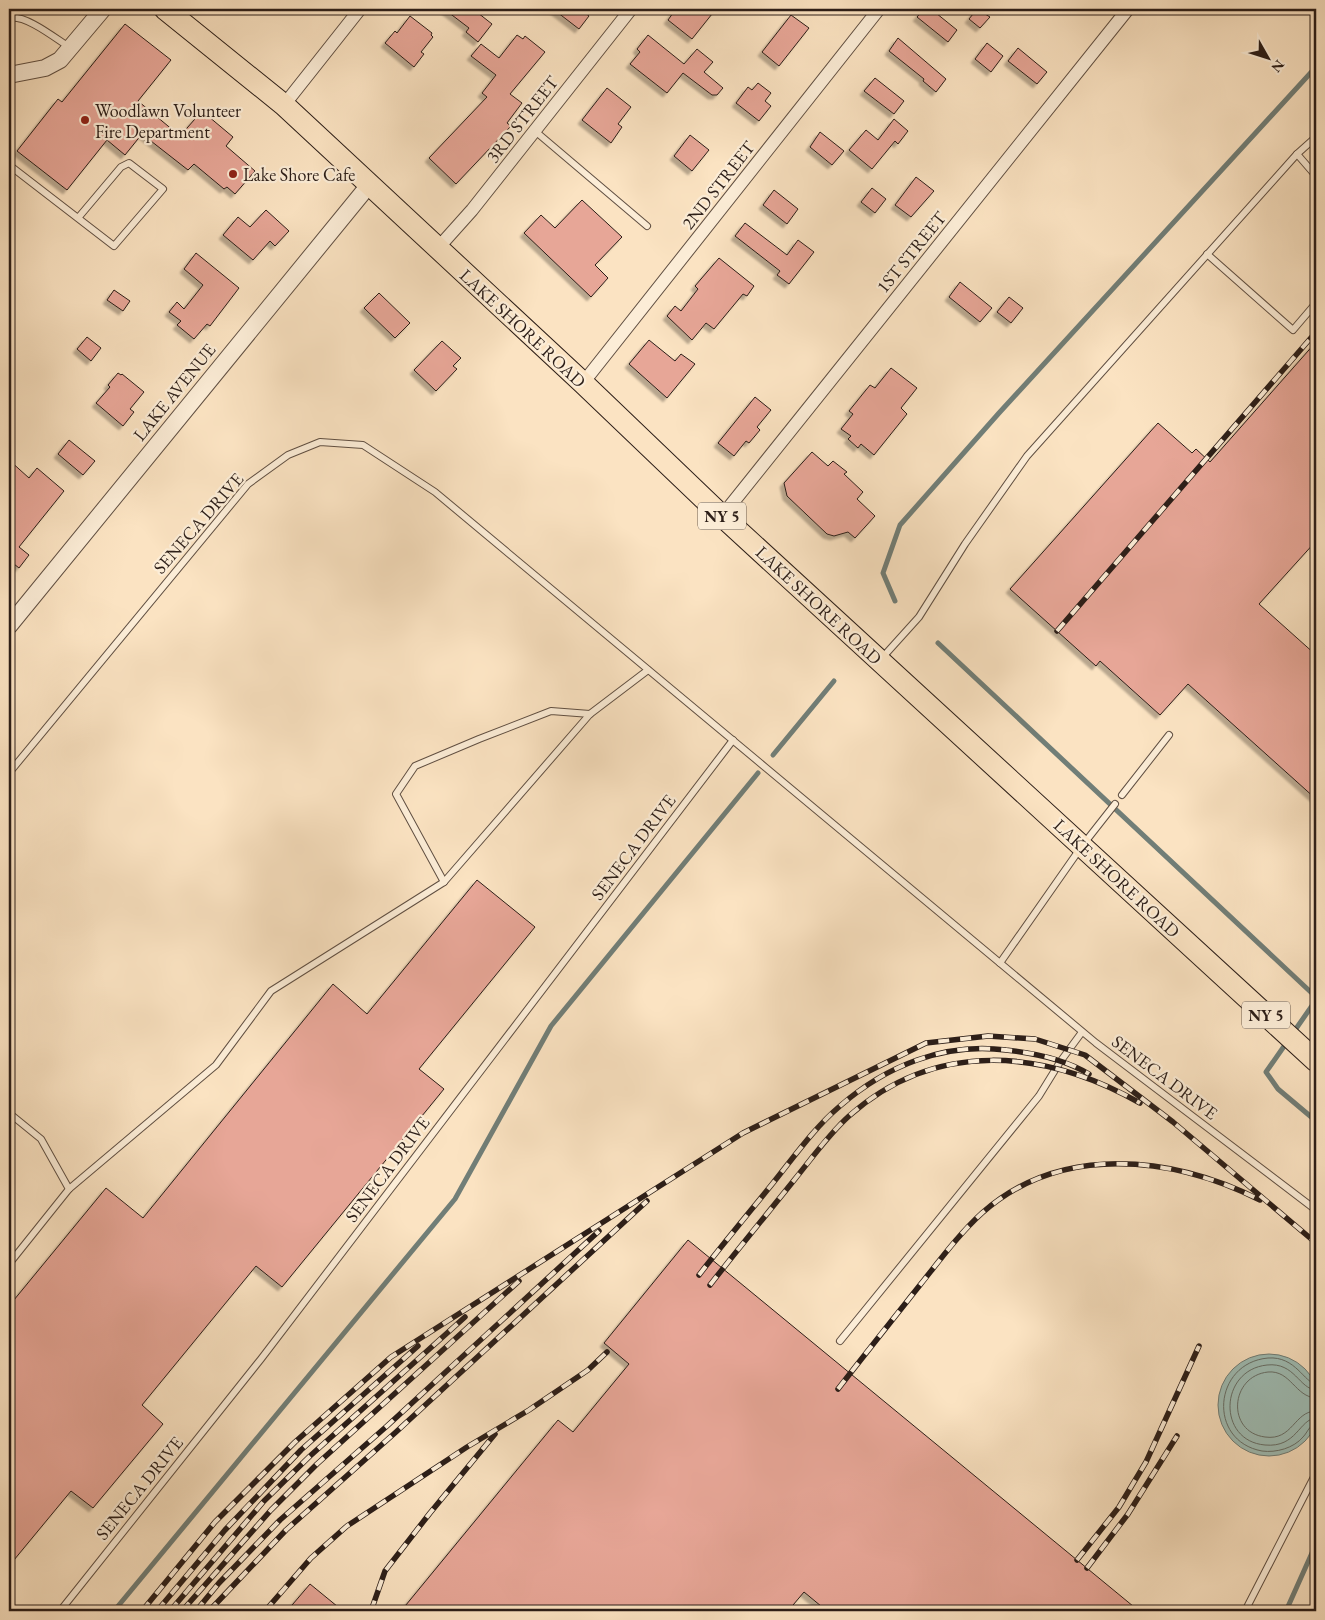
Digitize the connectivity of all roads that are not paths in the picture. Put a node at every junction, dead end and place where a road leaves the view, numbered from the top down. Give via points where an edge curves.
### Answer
1 (103, 9) edge
2 (165, 9) edge
3 (360, 9) edge
4 (631, 9) edge
5 (879, 9) edge
6 (1128, 9) edge
7 (9, 18) edge
8 (72, 49) junction
9 (9, 75) edge
10 (284, 106) junction
11 (535, 131) junction
12 (1316, 137) edge
13 (1297, 154) junction
14 (9, 165) edge
15 (1316, 176) edge
16 (369, 185) junction
17 (78, 218) junction
18 (647, 226) dead end
19 (438, 248) junction
20 (1207, 254) junction
21 (1316, 303) edge
22 (583, 383) junction
23 (722, 516) junction
24 (9, 626) edge
25 (880, 661) junction
26 (648, 670) junction
27 (590, 714) junction
28 (1170, 735) dead end
29 (733, 740) junction
30 (9, 773) edge
31 (1122, 795) dead end
32 (1115, 804) dead end
33 (1082, 846) junction
34 (444, 882) junction
35 (1000, 963) junction
36 (1082, 1032) junction
37 (1316, 1061) edge
38 (9, 1113) edge
39 (69, 1189) junction
40 (1316, 1210) edge
41 (9, 1264) edge
42 (840, 1340) dead end
43 (1316, 1472) edge
44 (60, 1611) edge
45 (1245, 1611) edge

1 - 8 street
2 - 10 highway, LAKE SHORE ROAD / NY 5
3 - 10 street
4 - 11 street, 3RD STREET
5 - 22 street, 2ND STREET
6 - 23 street, 1ST STREET
7 - 8 lane via 14,16 28,22
8 - 9 street via 44,68
10 - 16 highway, LAKE SHORE ROAD / NY 5
11 - 18 lane
11 - 19 street, 3RD STREET
12 - 13 lane
13 - 15 lane
13 - 20 lane
14 - 17 lane
16 - 19 highway, LAKE SHORE ROAD / NY 5
16 - 24 street, LAKE AVENUE
17 - 17 lane via 114,246 163,189 130,163 121,167
19 - 22 highway, LAKE SHORE ROAD / NY 5
20 - 21 lane via 1293,330
20 - 25 lane via 1027,456 919,617
22 - 23 highway, LAKE SHORE ROAD / NY 5
23 - 25 highway, LAKE SHORE ROAD / NY 5
25 - 33 highway, LAKE SHORE ROAD / NY 5
26 - 27 lane
26 - 29 lane, SENECA DRIVE
26 - 30 lane, SENECA DRIVE via 435,492 363,445 320,442 288,454 248,484
27 - 34 lane
27 - 34 lane via 551,711 415,766 396,794
28 - 31 lane
29 - 35 lane, SENECA DRIVE
29 - 44 lane, SENECA DRIVE via 267,1352
32 - 33 lane
33 - 35 lane
33 - 37 highway, LAKE SHORE ROAD / NY 5
34 - 39 lane via 271,990 216,1065
35 - 36 lane, SENECA DRIVE
36 - 40 lane, SENECA DRIVE
36 - 42 lane via 1039,1096
38 - 39 lane via 42,1139
39 - 41 lane
43 - 45 lane

